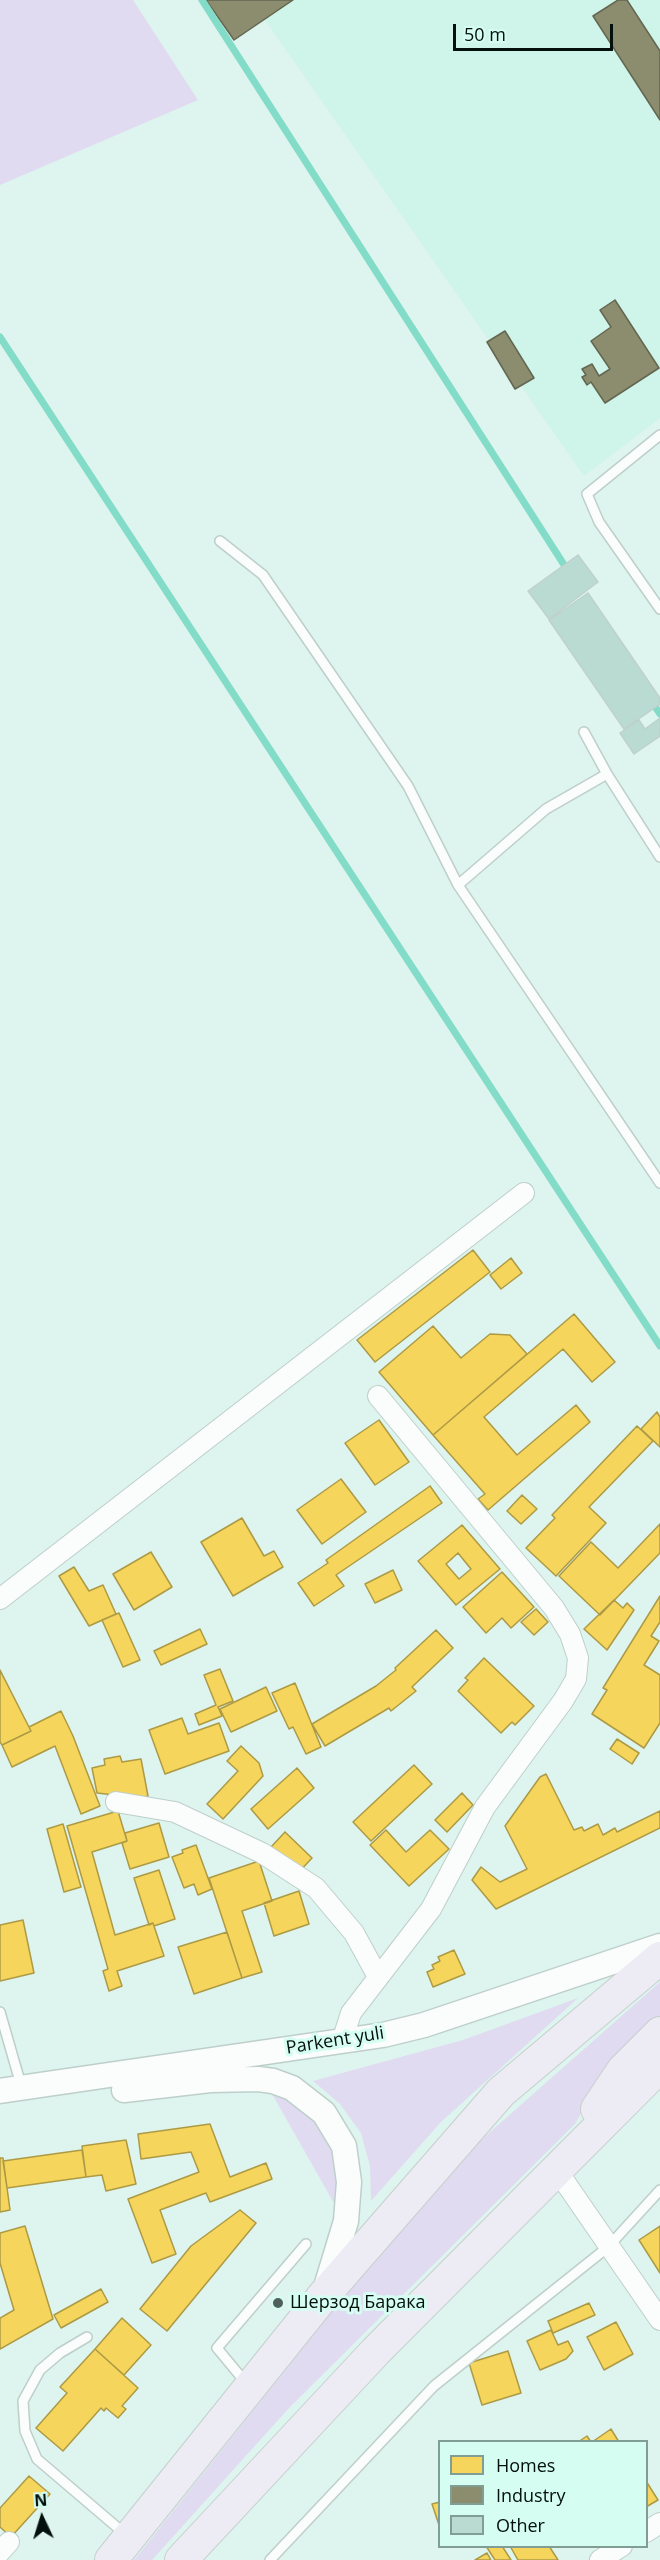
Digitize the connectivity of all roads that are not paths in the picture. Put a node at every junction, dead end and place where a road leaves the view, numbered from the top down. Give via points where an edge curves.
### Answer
1 (660, 435) edge
2 (220, 541) dead end
3 (660, 609) edge
4 (584, 732) dead end
5 (607, 774) junction
6 (660, 857) edge
7 (458, 885) junction
8 (660, 1183) edge
9 (524, 1193) dead end
10 (378, 1396) dead end
11 (0, 1599) edge
12 (116, 1802) dead end
13 (660, 1946) edge
14 (660, 1958) edge
15 (378, 1977) junction
16 (0, 2012) edge
17 (660, 2033) edge
18 (342, 2041) junction
19 (660, 2066) edge
20 (11, 2089) edge
21 (0, 2107) edge
22 (556, 2169) junction
23 (660, 2190) edge
24 (306, 2244) dead end
25 (608, 2247) junction
26 (324, 2295) junction
27 (660, 2320) edge
28 (87, 2337) dead end
29 (249, 2388) junction
30 (620, 2548) edge
31 (120, 2549) edge
32 (181, 2560) edge
33 (270, 2560) edge
34 (600, 2560) edge

1 - 3 lane via 587,494 599,522
2 - 7 lane via 263,575 408,786
4 - 5 lane
5 - 6 lane
5 - 7 lane via 546,809
7 - 8 lane
9 - 11 street
10 - 15 street via 554,1608 570,1634 578,1658 576,1679 563,1701 484,1807 431,1909
12 - 15 street via 175,1812 262,1853 316,1888 354,1933
13 - 18 street, Parkent yuli via 424,2025
14 - 26 highway via 501,2092
15 - 18 street via 351,2013
16 - 20 lane
17 - 22 highway via 623,2070
18 - 20 street, Parkent yuli
19 - 22 highway
21 - 26 street via 155,2085 242,2078 273,2081 292,2088 324,2113 344,2146 350,2182 346,2221
22 - 25 street
22 - 32 highway via 376,2351
23 - 25 lane
24 - 29 lane via 217,2348
25 - 27 street
25 - 33 lane via 434,2386
26 - 29 highway
28 - 31 lane via 40,2370 23,2401 25,2431 37,2459
29 - 31 highway
30 - 34 street

